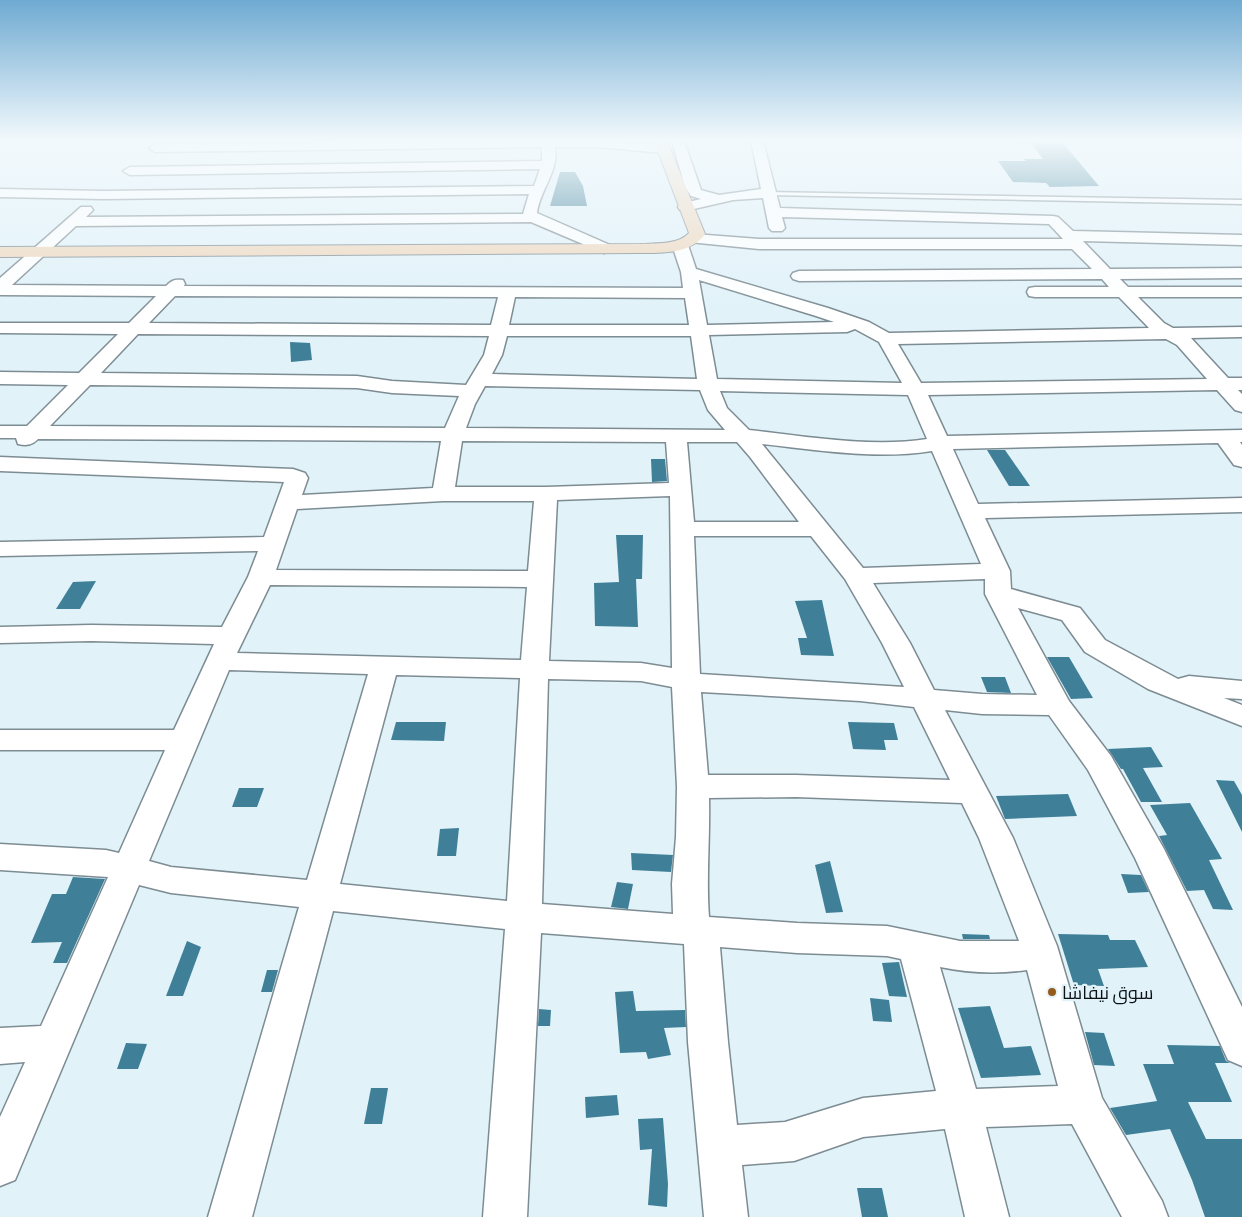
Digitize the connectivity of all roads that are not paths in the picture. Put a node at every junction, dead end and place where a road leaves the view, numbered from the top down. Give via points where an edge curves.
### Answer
1 (100, 198) edge
2 (535, 198) edge
3 (681, 198) edge
4 (713, 198) edge
5 (727, 198) edge
6 (769, 198) edge
7 (1082, 198) edge
8 (717, 199) junction
9 (1242, 202) edge
10 (685, 207) junction
11 (773, 212) junction
12 (533, 218) junction
13 (73, 222) junction
14 (1074, 240) junction
15 (1242, 240) edge
16 (604, 248) junction
17 (0, 252) edge
18 (40, 252) junction
19 (689, 262) junction
20 (793, 266) junction
21 (1105, 273) junction
22 (1242, 273) edge
23 (185, 277) dead end
24 (0, 288) edge
25 (170, 291) junction
26 (933, 291) dead end
27 (508, 292) junction
28 (1021, 292) dead end
29 (1126, 292) junction
30 (1242, 292) edge
31 (822, 312) junction
32 (863, 326) junction
33 (0, 328) edge
34 (135, 329) junction
35 (499, 330) junction
36 (698, 331) junction
37 (1242, 332) edge
38 (1168, 333) junction
39 (886, 339) junction
40 (88, 377) junction
41 (0, 378) edge
42 (1222, 384) junction
43 (1242, 384) edge
44 (476, 385) junction
45 (708, 385) junction
46 (915, 389) junction
47 (1242, 406) edge
48 (0, 432) edge
49 (32, 433) junction
50 (452, 436) junction
51 (676, 436) junction
52 (744, 436) junction
53 (1233, 436) edge
54 (940, 444) junction
55 (1242, 459) edge
56 (0, 465) edge
57 (681, 489) junction
58 (443, 494) junction
59 (546, 494) junction
60 (288, 503) junction
61 (1242, 505) edge
62 (969, 511) junction
63 (681, 529) junction
64 (817, 529) junction
65 (274, 544) junction
66 (0, 549) edge
67 (856, 576) junction
68 (261, 577) junction
69 (541, 579) junction
70 (997, 582) junction
71 (0, 635) edge
72 (226, 649) junction
73 (384, 666) junction
74 (534, 671) junction
75 (686, 681) junction
76 (1158, 682) junction
77 (1242, 690) edge
78 (924, 700) junction
79 (1056, 705) junction
80 (1242, 716) edge
81 (0, 740) edge
82 (186, 740) junction
83 (693, 787) junction
84 (972, 792) junction
85 (0, 856) edge
86 (130, 869) junction
87 (320, 895) junction
88 (524, 917) junction
89 (696, 931) junction
90 (916, 946) junction
91 (1040, 953) junction
92 (54, 1043) junction
93 (0, 1046) edge
94 (1242, 1048) edge
95 (1082, 1104) junction
96 (961, 1109) junction
97 (719, 1145) junction
98 (0, 1165) edge
99 (230, 1217) edge
100 (505, 1217) edge
101 (726, 1217) edge
102 (987, 1217) edge
103 (1146, 1217) edge

1 - 13 street
2 - 12 street via 530,210
3 - 10 main road
4 - 8 street
5 - 8 street
6 - 11 street
7 - 9 lane
8 - 10 street
10 - 19 main road via 697,234
11 - 14 street via 1050,219
11 - 20 street
12 - 13 street
12 - 16 street
13 - 18 street
14 - 15 street
14 - 20 street
14 - 21 street
16 - 18 main road
16 - 19 main road
17 - 18 main road
18 - 24 street
19 - 20 street
19 - 27 street
19 - 31 street
19 - 36 street
20 - 21 street
20 - 26 street
20 - 31 street
21 - 22 street
21 - 29 street
23 - 25 street
24 - 25 street
25 - 27 street
25 - 34 street
27 - 35 street
28 - 29 street
29 - 30 street
29 - 38 street via 1158,327
31 - 32 street
32 - 36 street
32 - 39 street
33 - 34 street
34 - 35 street
34 - 40 street
35 - 36 street
35 - 44 street via 493,355
36 - 45 street
37 - 38 street
38 - 39 street
38 - 42 street via 1181,340
39 - 46 street
40 - 41 street
40 - 44 street via 356,382 392,387
40 - 49 street
42 - 43 street
42 - 46 street
42 - 47 street
44 - 45 street
44 - 50 street
45 - 46 street
45 - 52 street via 718,410
46 - 54 street
48 - 49 street
49 - 50 street
49 - 56 street
50 - 51 street
50 - 58 street
51 - 52 street
51 - 57 street
52 - 54 street via 866,448 904,449
52 - 64 street
53 - 54 street
53 - 55 street
54 - 62 street
56 - 60 street via 293,476 297,478
57 - 59 street
57 - 63 street
58 - 59 street
58 - 60 street
59 - 69 street
60 - 65 street
61 - 62 street
62 - 70 street
63 - 64 street
63 - 75 street
64 - 67 street
65 - 66 street
65 - 68 street
67 - 70 street
67 - 78 street via 896,643
68 - 69 street
68 - 72 street
69 - 74 street
70 - 76 street via 1071,614 1095,646
70 - 79 street
71 - 72 street via 91,634
72 - 73 street
72 - 82 street
73 - 74 street
73 - 87 street
74 - 75 street via 641,672
74 - 88 street
75 - 78 street via 860,692
75 - 83 street
76 - 77 street
76 - 80 street
78 - 79 street
78 - 84 street
79 - 94 street via 1100,764 1152,858
81 - 82 street
82 - 86 street
83 - 84 street via 796,786
83 - 89 street via 689,884
84 - 91 street via 1003,856
85 - 86 street via 106,863
86 - 87 street via 171,880
86 - 92 street
87 - 88 street
87 - 99 street
88 - 89 street
88 - 100 street
89 - 90 street via 887,941
89 - 97 street
90 - 91 street via 960,956 1012,957
90 - 96 street
91 - 95 street
92 - 93 street
92 - 98 street
95 - 96 street
95 - 103 street
96 - 97 street via 852,1119 779,1144
96 - 102 street
97 - 101 street

